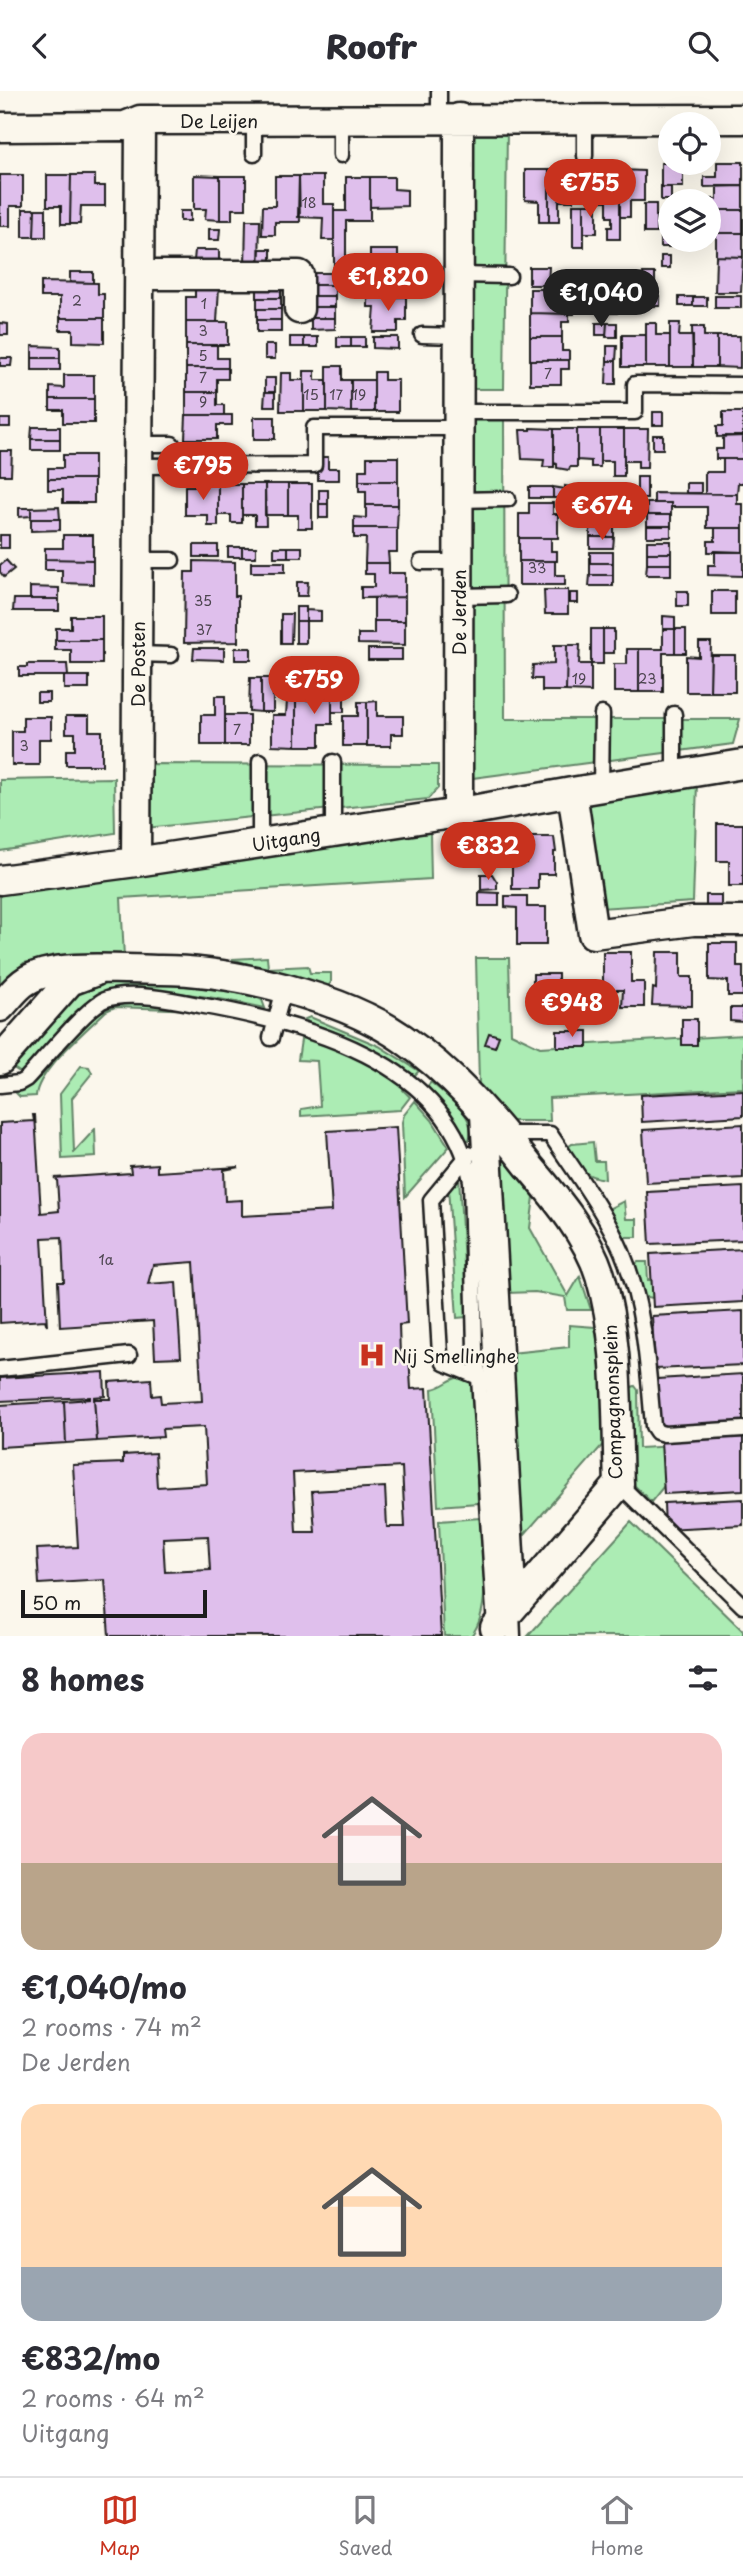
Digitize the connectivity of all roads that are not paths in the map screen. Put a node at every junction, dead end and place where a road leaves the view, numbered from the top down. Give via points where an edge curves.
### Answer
1 (439, 91) edge
2 (341, 119) junction
3 (449, 119) junction
4 (585, 119) junction
5 (743, 119) edge
6 (140, 120) junction
7 (254, 120) junction
8 (0, 127) edge
9 (254, 154) dead end
10 (341, 155) dead end
11 (585, 156) dead end
12 (139, 275) junction
13 (458, 275) junction
14 (509, 276) dead end
15 (299, 309) dead end
16 (422, 335) dead end
17 (458, 336) junction
18 (743, 385) edge
19 (457, 420) junction
20 (172, 444) dead end
21 (138, 455) junction
22 (508, 499) dead end
23 (457, 500) junction
24 (138, 560) junction
25 (172, 560) dead end
26 (421, 562) dead end
27 (458, 562) junction
28 (507, 595) dead end
29 (458, 596) junction
30 (137, 654) junction
31 (171, 655) dead end
32 (603, 714) dead end
33 (674, 714) dead end
34 (260, 761) dead end
35 (333, 762) dead end
36 (743, 764) edge
37 (674, 775) junction
38 (601, 787) junction
39 (572, 792) junction
40 (458, 812) junction
41 (334, 832) junction
42 (260, 843) junction
43 (136, 862) junction
44 (0, 880) edge
45 (743, 921) edge
46 (49, 971) junction
47 (94, 972) junction
48 (284, 989) junction
49 (0, 1007) edge
50 (276, 1021) junction
51 (0, 1025) edge
52 (271, 1038) dead end
53 (0, 1046) edge
54 (0, 1061) edge
55 (0, 1084) edge
56 (485, 1114) junction
57 (504, 1134) junction
58 (467, 1159) junction
59 (622, 1250) junction
60 (591, 1257) junction
61 (129, 1355) dead end
62 (0, 1369) edge
63 (631, 1369) junction
64 (490, 1381) junction
65 (743, 1429) edge
66 (619, 1485) junction
67 (743, 1606) edge
68 (502, 1627) edge

1 - 3 lane
2 - 3 street, De Leijen
2 - 7 street, De Leijen
2 - 10 lane
3 - 4 street, De Leijen
3 - 13 street, De Jerden
4 - 5 street, De Leijen
4 - 11 lane
6 - 7 street, De Leijen
6 - 8 street, De Leijen via 125,126
6 - 12 street, De Posten
7 - 9 lane
12 - 15 street via 299,275
12 - 21 street, De Posten
13 - 14 lane
13 - 17 street, De Jerden
16 - 17 lane
17 - 19 street, De Jerden
18 - 19 lane via 635,384 635,412
19 - 21 lane via 314,428 314,465
19 - 23 street, De Jerden
20 - 21 lane
21 - 24 street, De Posten
22 - 23 lane
23 - 27 street, De Jerden
24 - 25 lane
24 - 30 street, De Posten
26 - 27 lane
27 - 29 street, De Jerden
28 - 29 lane
29 - 40 street, De Jerden
30 - 31 lane
30 - 43 street, De Posten
32 - 38 lane
33 - 37 lane
34 - 42 lane
35 - 41 lane
36 - 37 street, Uitgang
37 - 38 street, Uitgang
38 - 39 street, Uitgang
39 - 40 street, Uitgang
39 - 45 street via 593,934 694,921
40 - 41 street, Uitgang
41 - 42 street, Uitgang
42 - 43 street, Uitgang
43 - 44 street, Uitgang
46 - 47 street, Compagnonsplein
46 - 49 street, Compagnonsplein via 26,981
46 - 51 street
47 - 48 street, Compagnonsplein via 196,970
47 - 53 street via 61,981
47 - 54 street via 70,981
48 - 50 lane
48 - 56 street, Compagnonsplein via 367,1017 402,1038 475,1100
50 - 52 lane
50 - 55 lane via 175,1000 117,996 95,1005 26,1079
50 - 58 lane via 326,1035 392,1069 416,1087 440,1115
56 - 57 street, Compagnonsplein
56 - 58 lane
56 - 64 street, Compagnonsplein
57 - 59 lane via 550,1134
57 - 60 street, Compagnonsplein via 571,1217
58 - 64 lane via 475,1349
58 - 64 lane via 431,1200 440,1354 444,1363
59 - 60 lane
59 - 63 lane via 639,1310
60 - 63 street, Compagnonsplein via 613,1335
61 - 62 lane
63 - 65 lane via 657,1432
63 - 66 street, Compagnonsplein
64 - 68 street, Compagnonsplein
66 - 67 lane
66 - 68 street, Compagnonsplein

